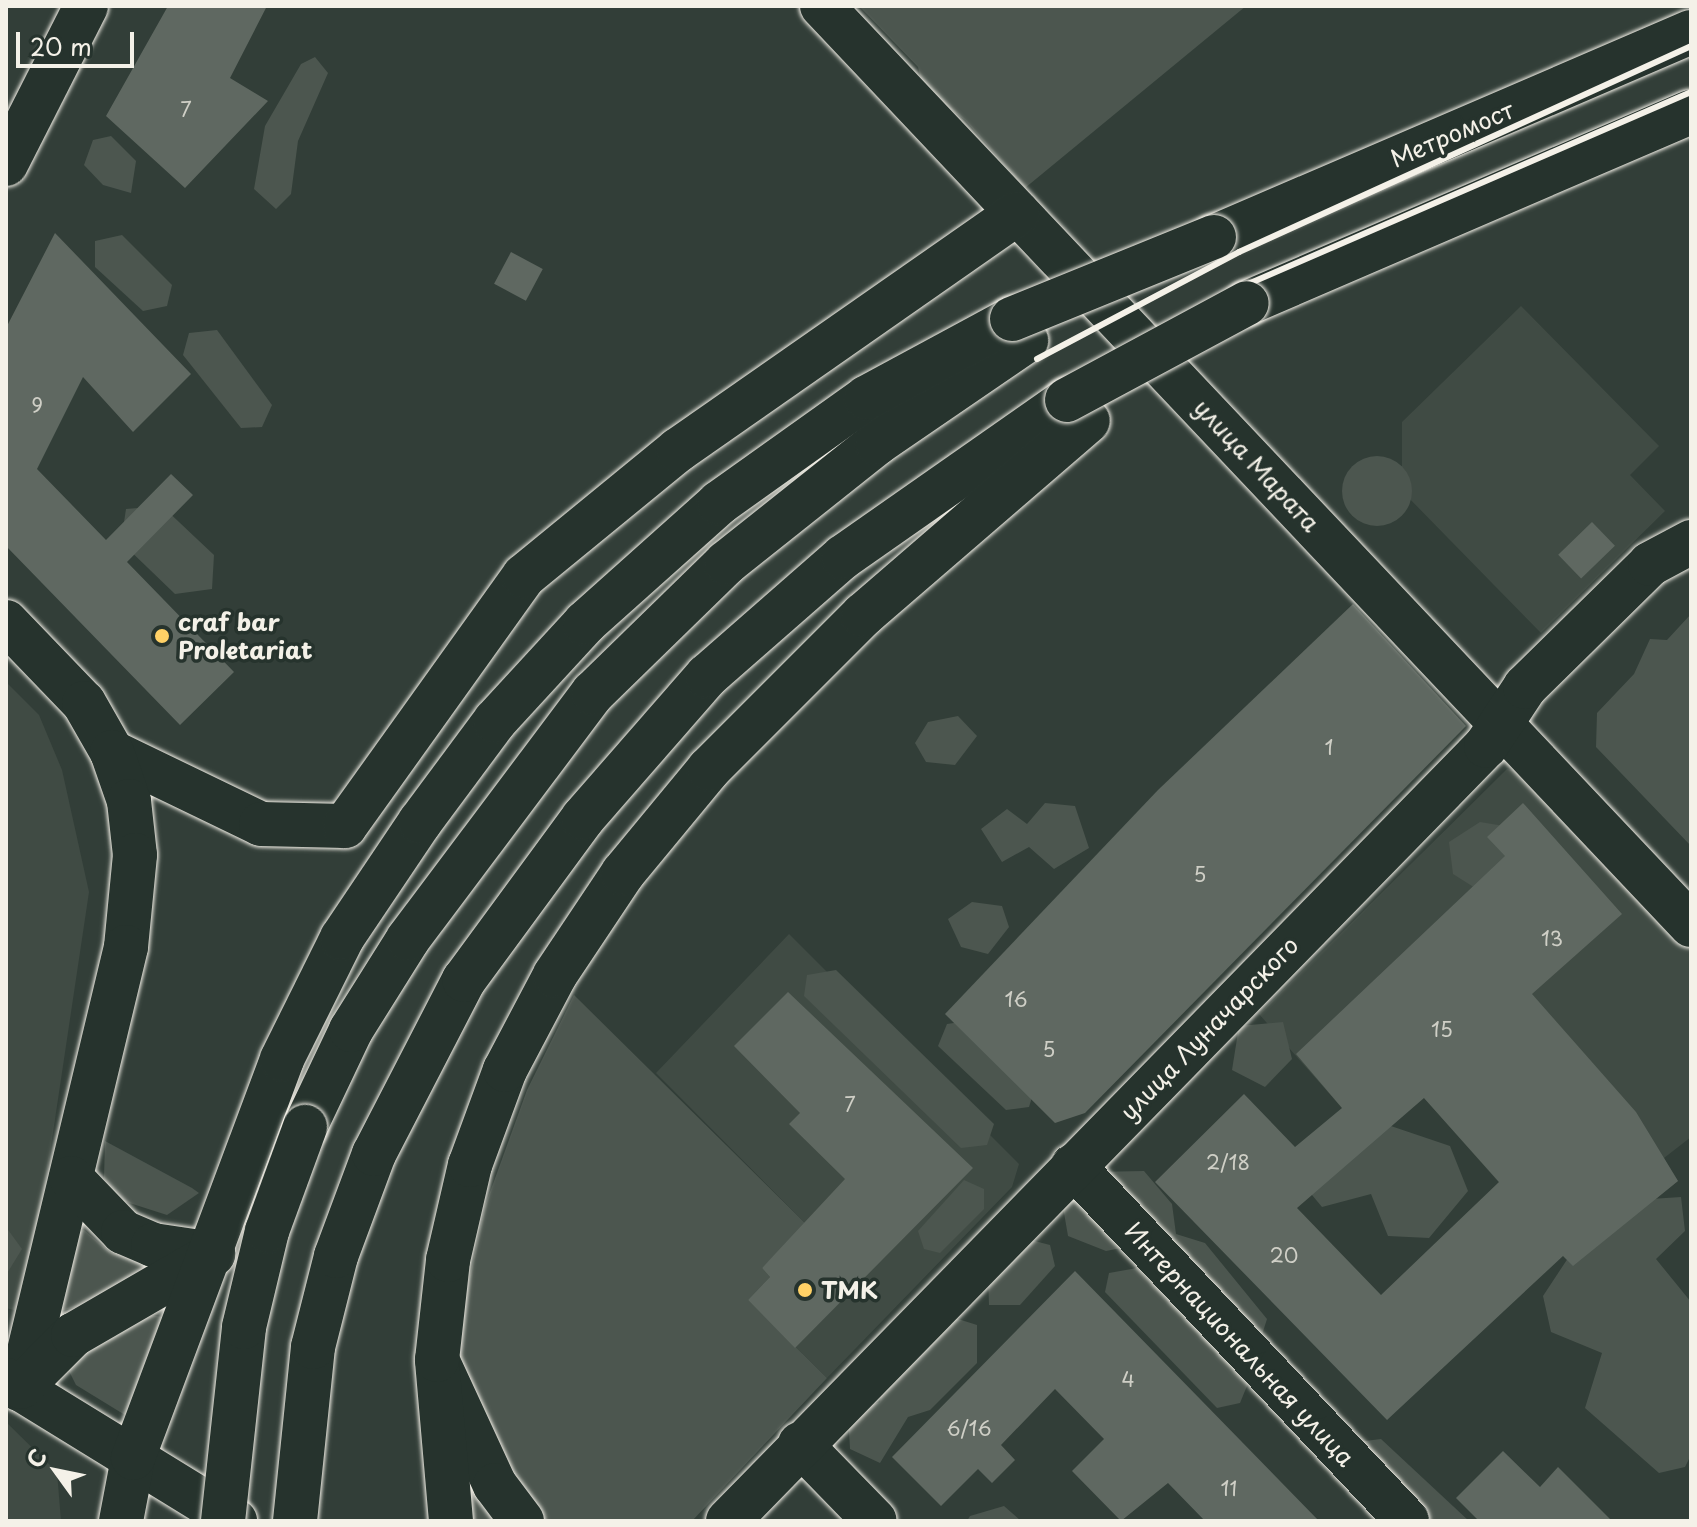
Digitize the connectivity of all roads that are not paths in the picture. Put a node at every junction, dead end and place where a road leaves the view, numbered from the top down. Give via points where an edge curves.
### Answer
1 (86, 6) edge
2 (822, 6) edge
3 (1691, 32) edge
4 (1691, 112) edge
5 (6, 164) edge
6 (1018, 213) junction
7 (1019, 330) junction
8 (1078, 410) junction
9 (1691, 542) edge
10 (6, 622) edge
11 (1504, 727) junction
12 (112, 752) junction
13 (1691, 925) edge
14 (1073, 1166) junction
15 (71, 1178) junction
16 (213, 1254) junction
17 (437, 1360) junction
18 (13, 1385) edge
19 (800, 1444) junction
20 (133, 1458) junction
21 (121, 1521) edge
22 (223, 1521) edge
23 (235, 1521) edge
24 (295, 1521) edge
25 (451, 1521) edge
26 (522, 1521) edge
27 (728, 1521) edge
28 (875, 1521) edge
29 (1407, 1521) edge

1 - 5 main road
2 - 6 main road, улица Марата
3 - 7 main road, Метромост, bridge via 1214,237
4 - 8 main road, bridge via 1247,303
6 - 11 main road, улица Марата
6 - 12 main road via 678,450 524,576 345,826 261,824
7 - 16 main road via 866,398 719,503 585,623 495,721 342,938 282,1059
7 - 22 main road, bridge via 726,563 593,693 408,939 351,1030 305,1127 267,1231 244,1327
8 - 17 main road via 709,769 623,873 555,975 505,1070 464,1192
8 - 24 main road via 832,566 643,744 464,980 374,1154 313,1347
9 - 11 main road, улица Луначарского via 1650,564 1525,687
10 - 12 main road via 84,703
11 - 13 main road, улица Марата
11 - 14 main road, улица Луначарского
12 - 15 main road via 129,801 134,870 126,947
14 - 19 main road, улица Луначарского
14 - 29 main road, Интернациональная улица
15 - 16 main road via 123,1232 153,1245
15 - 18 main road
16 - 18 main road via 73,1335
16 - 20 main road
17 - 25 main road
17 - 26 main road via 495,1485
18 - 20 main road
19 - 27 main road, улица Луначарского
19 - 28 main road
20 - 21 main road
20 - 23 main road

